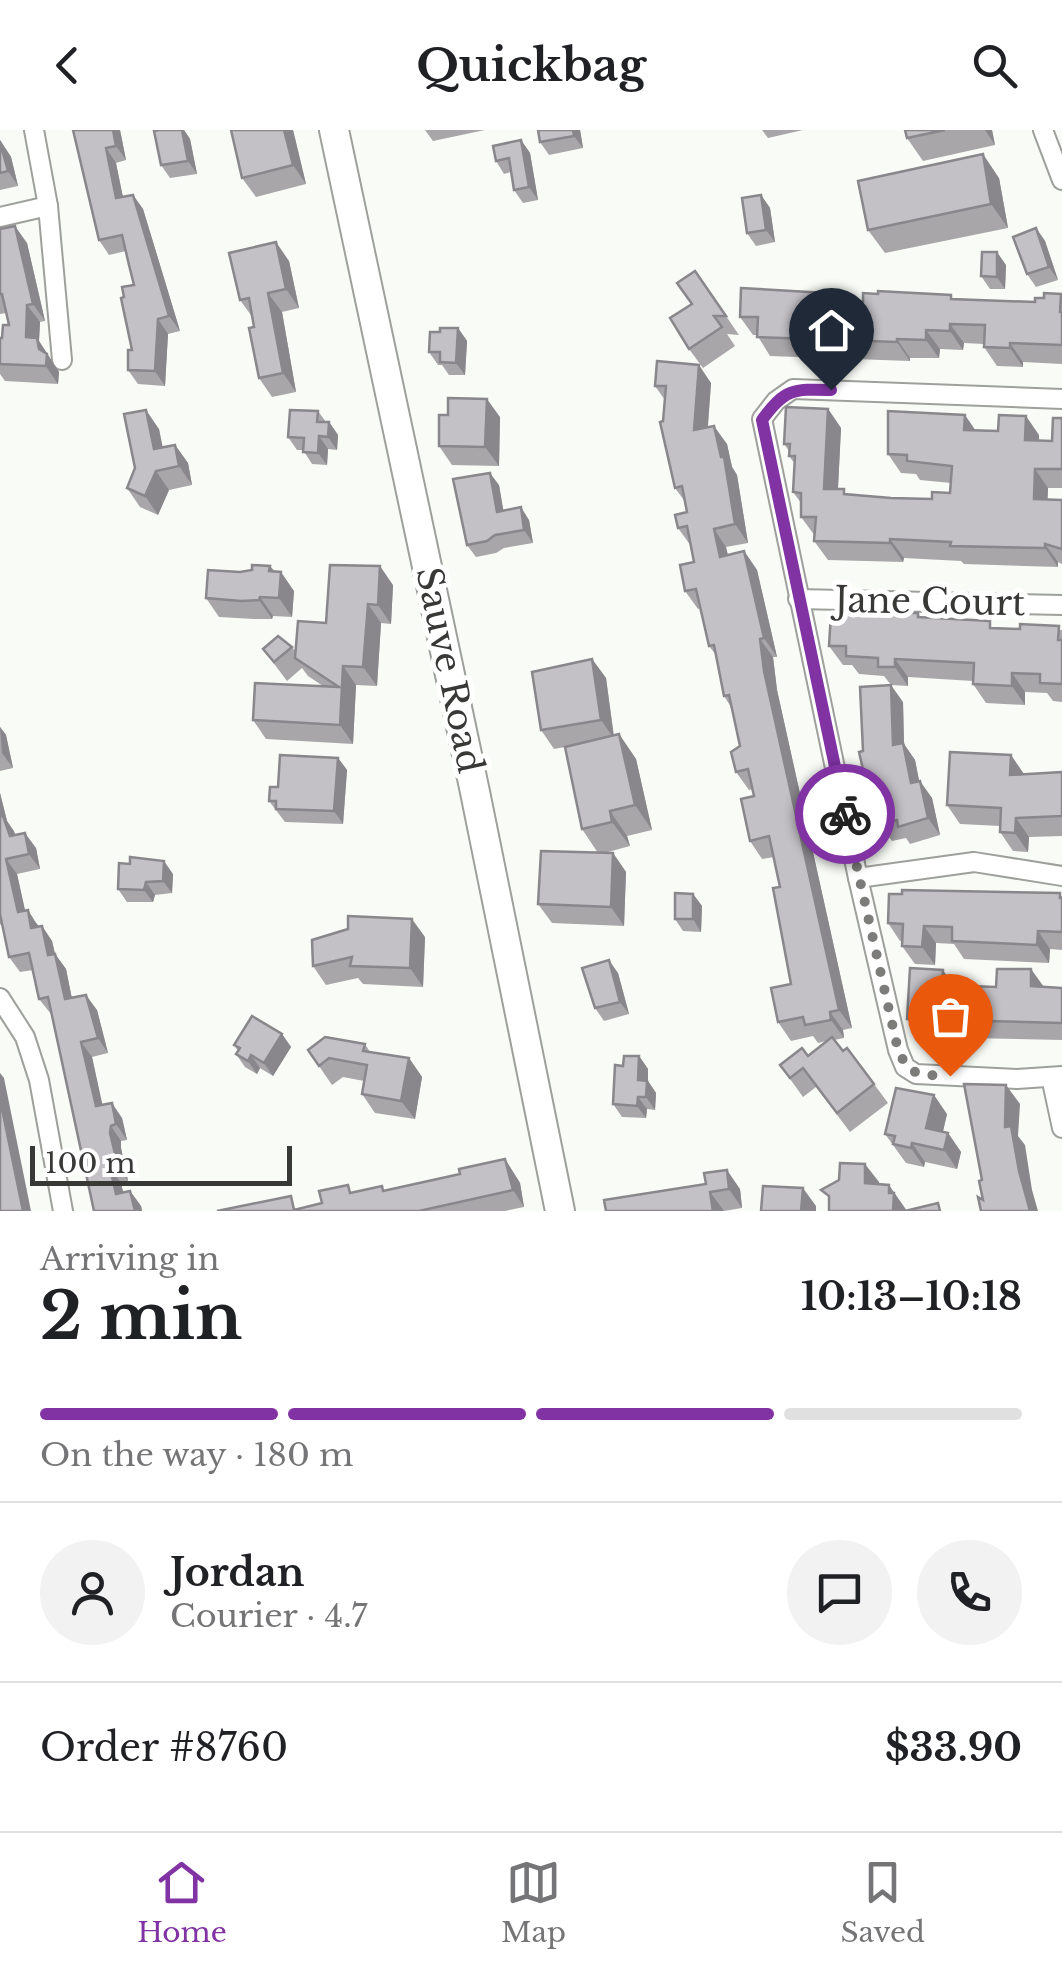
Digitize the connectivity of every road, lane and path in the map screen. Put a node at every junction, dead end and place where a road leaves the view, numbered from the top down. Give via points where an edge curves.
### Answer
1 (34, 130) edge
2 (334, 130) edge
3 (1044, 130) edge
4 (1062, 180) edge
5 (48, 206) junction
6 (0, 217) edge
7 (62, 360) dead end
8 (1062, 400) edge
9 (798, 599) junction
10 (1062, 605) edge
11 (1062, 876) edge
12 (858, 878) junction
13 (0, 998) edge
14 (1056, 1077) edge
15 (1062, 1128) edge
16 (64, 1211) edge
17 (560, 1211) edge

1 - 5 street
2 - 17 street, Sauve Road
3 - 4 street
5 - 6 street
5 - 7 street
8 - 9 street via 793,389 776,401 762,420
9 - 10 street, Jane Court
9 - 12 street
11 - 12 street via 974,862
12 - 14 street via 898,1050 908,1068 916,1074
13 - 16 street via 25,1038 39,1080
14 - 15 street

